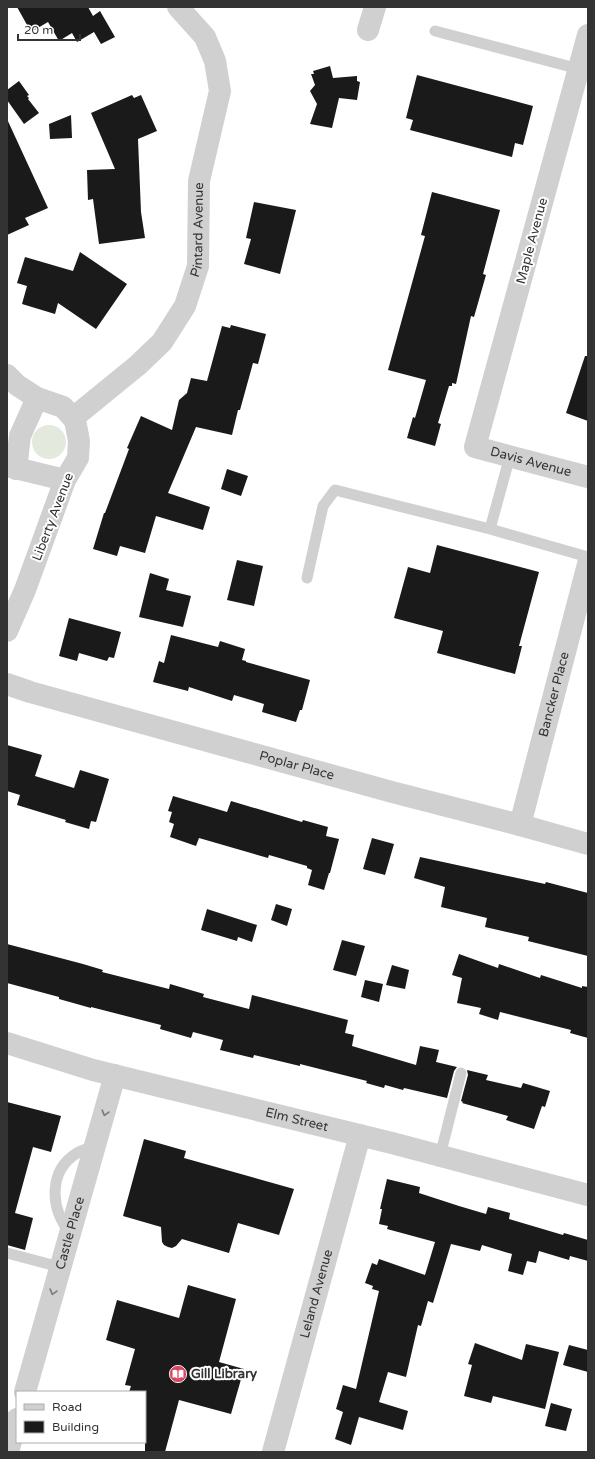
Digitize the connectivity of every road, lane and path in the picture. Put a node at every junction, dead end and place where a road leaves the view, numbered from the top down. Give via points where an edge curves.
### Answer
1 (375, 7) edge
2 (182, 8) edge
3 (368, 30) dead end
4 (435, 31) dead end
5 (588, 35) edge
6 (579, 69) junction
7 (7, 375) edge
8 (37, 398) junction
9 (73, 418) junction
10 (475, 447) joint
11 (510, 456) junction
12 (12, 467) edge
13 (588, 477) edge
14 (65, 480) junction
15 (490, 529) junction
16 (588, 557) edge
17 (588, 564) edge
18 (307, 578) dead end
19 (7, 631) edge
20 (7, 684) edge
21 (520, 825) junction
22 (588, 844) edge
23 (7, 1043) edge
24 (461, 1073) dead end
25 (115, 1075) junction
26 (360, 1135) junction
27 (440, 1156) junction
28 (588, 1194) edge
29 (7, 1253) edge
30 (60, 1267) junction
31 (25, 1391) edge
32 (16, 1423) edge
33 (8, 1452) edge
34 (273, 1452) edge

1 - 3 street
2 - 9 street, Pintard Avenue via 205,37 215,61 220,91 199,181 198,266 185,306 162,342
4 - 6 lane
5 - 6 street, Maple Avenue
6 - 10 street, Maple Avenue
7 - 8 street
8 - 9 street via 63,407
8 - 12 street via 20,436
9 - 14 street, Liberty Avenue via 79,441 78,458
10 - 11 street, Davis Avenue
11 - 13 street, Davis Avenue
11 - 15 lane
12 - 14 street
14 - 19 street, Liberty Avenue via 25,590
15 - 16 lane
15 - 18 lane via 335,490 323,506
17 - 21 street, Bancker Place
20 - 21 street, Poplar Place via 385,790
21 - 22 street, Poplar Place
23 - 25 street, Elm Street
24 - 27 lane
25 - 26 street, Elm Street
25 -> 30 street, Castle Place
26 - 27 street, Elm Street
26 - 34 street, Leland Avenue
27 - 28 street, Elm Street
29 - 30 lane
30 -> 31 street, Castle Place
32 - 33 street

